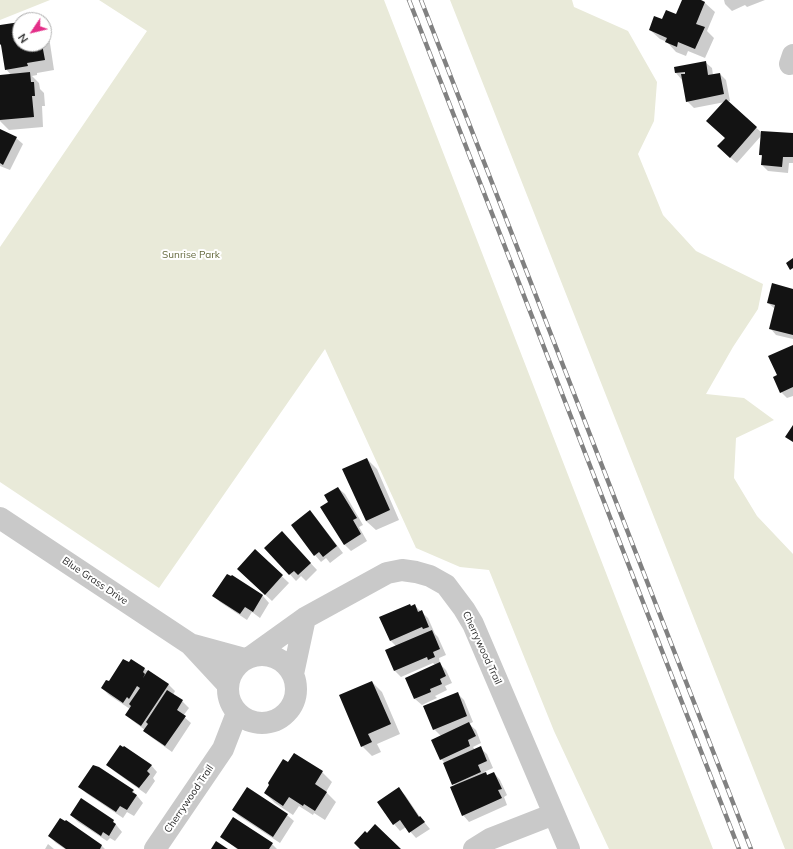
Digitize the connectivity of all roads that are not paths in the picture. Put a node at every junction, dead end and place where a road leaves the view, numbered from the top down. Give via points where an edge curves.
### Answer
1 (0, 518) edge
2 (305, 618) junction
3 (190, 644) junction
4 (249, 657) junction
5 (293, 674) junction
6 (228, 685) junction
7 (237, 713) junction
8 (257, 722) junction
9 (223, 749) junction
10 (554, 814) junction
11 (155, 849) edge
12 (474, 849) edge
13 (569, 849) edge

1 - 3 street, Blue Grass Drive
2 - 4 street, Cherrywood Trail
2 - 5 street
2 - 10 street, Cherrywood Trail via 387,573 402,570 416,572 446,585 473,624
3 - 4 street, Blue Grass Drive
3 - 6 street, Blue Grass Drive
4 - 5 street via 264,654 276,657 286,664
4 - 6 street via 233,670
5 - 8 street via 295,698 290,709 279,719 265,723
6 - 7 street via 229,700
7 - 8 street
7 - 9 street, Cherrywood Trail
8 - 9 street, Cherrywood Trail
9 - 11 street, Cherrywood Trail
10 - 12 street via 490,839
10 - 13 street, Cherrywood Trail

